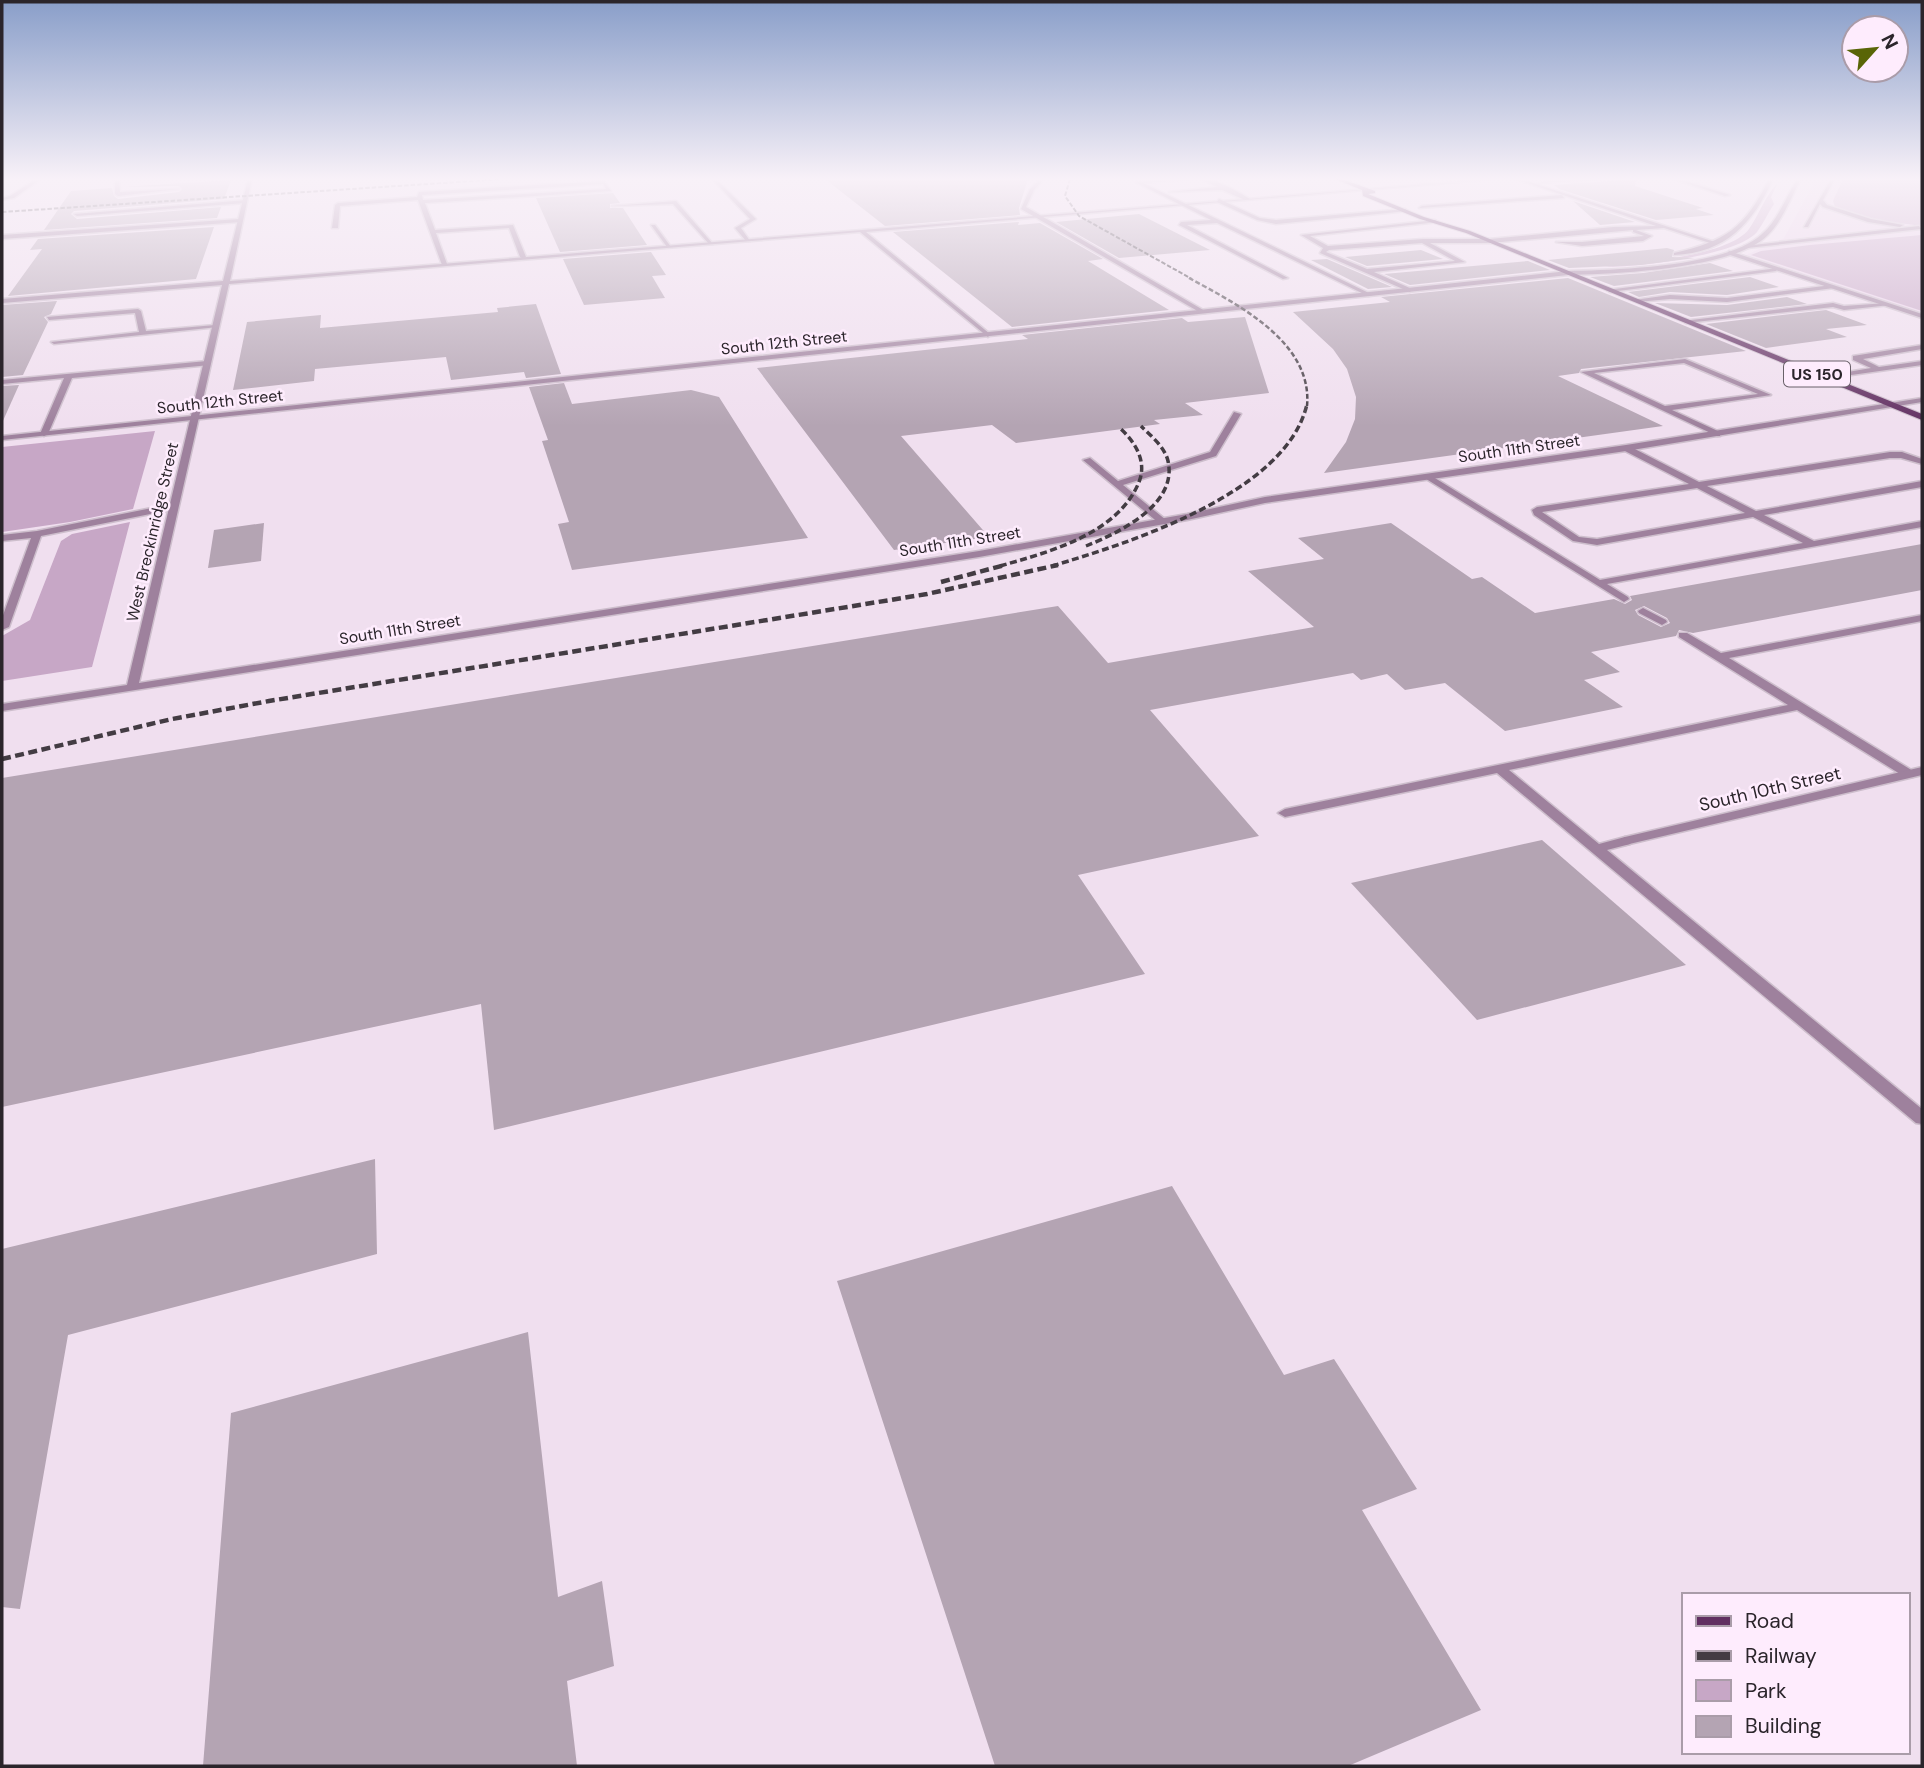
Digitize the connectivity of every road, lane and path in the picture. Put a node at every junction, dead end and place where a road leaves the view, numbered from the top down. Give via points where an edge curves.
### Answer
1 (230, 262) edge
2 (472, 262) edge
3 (900, 262) edge
4 (1115, 262) edge
5 (1253, 262) edge
6 (1301, 262) edge
7 (1344, 262) edge
8 (1355, 262) edge
9 (1427, 262) edge
10 (1462, 262) edge
11 (1540, 262) edge
12 (1616, 262) dead end
13 (1677, 262) edge
14 (1754, 262) edge
15 (444, 264) joint
16 (1776, 269) junction
17 (1366, 271) junction
18 (1568, 273) junction
19 (1285, 278) dead end
20 (226, 282) junction
21 (1657, 284) junction
22 (1832, 287) junction
23 (1410, 290) junction
24 (1610, 290) junction
25 (1370, 295) junction
26 (1637, 300) junction
27 (1703, 300) junction
28 (2, 301) edge
29 (1887, 304) junction
30 (1203, 312) junction
31 (1922, 316) edge
32 (49, 318) dead end
33 (1686, 321) junction
34 (215, 327) junction
35 (143, 334) junction
36 (988, 335) junction
37 (54, 342) dead end
38 (1922, 347) edge
39 (207, 363) junction
40 (1922, 363) edge
41 (1880, 369) junction
42 (69, 375) junction
43 (1824, 377) junction
44 (2, 382) edge
45 (1922, 400) edge
46 (1894, 406) junction
47 (1663, 409) junction
48 (1237, 414) dead end
49 (1922, 417) edge
50 (193, 418) junction
51 (44, 434) junction
52 (1717, 434) junction
53 (2, 438) edge
54 (1626, 448) junction
55 (1087, 460) dead end
56 (1922, 462) edge
57 (1427, 477) junction
58 (1116, 484) junction
59 (1698, 484) junction
60 (1922, 484) edge
61 (172, 507) junction
62 (1755, 514) junction
63 (1163, 522) junction
64 (1922, 524) edge
65 (37, 534) junction
66 (2, 538) edge
67 (1813, 544) junction
68 (1597, 583) junction
69 (1624, 599) dead end
70 (1643, 611) dead end
71 (1922, 618) edge
72 (1662, 622) dead end
73 (4, 627) dead end
74 (1683, 635) dead end
75 (1719, 657) junction
76 (132, 688) junction
77 (1799, 706) junction
78 (2, 708) edge
79 (1501, 770) junction
80 (1916, 772) edge
81 (1285, 813) dead end
82 (1596, 849) junction
83 (1922, 1118) edge

1 - 20 street, West Breckinridge Street
2 - 15 street
3 - 36 street
4 - 30 street
5 - 19 street
6 - 25 street
7 - 17 street
8 - 9 street via 1370,266
10 - 17 street
11 - 18 main road, US 150
12 - 18 street
13 - 18 street
14 - 16 street
15 - 20 street
16 - 21 street
16 - 22 street
17 - 23 street
18 - 23 street, South 12th Street
18 - 24 main road, US 150
20 - 28 street
20 - 34 street, West Breckinridge Street
21 - 24 street
21 - 27 street
22 - 27 street
22 - 29 street
23 - 25 street, South 12th Street
24 - 26 main road, US 150
25 - 30 street, South 12th Street
26 - 27 street
26 - 33 main road, US 150
29 - 31 street
29 - 33 street via 1844,308 1833,304
30 - 36 street, South 12th Street
32 - 35 street via 138,311
33 - 43 main road, US 150
34 - 35 street
34 - 39 street, West Breckinridge Street
35 - 37 street
36 - 50 street, South 12th Street
38 - 41 street via 1856,358
39 - 42 street
39 - 50 street, West Breckinridge Street
40 - 41 street
41 - 43 street
42 - 44 street
42 - 51 street
43 - 46 main road, US 150
45 - 46 street, South 11th Street
46 - 49 main road, US 150
46 - 52 street, South 11th Street
47 - 47 street via 1585,372 1685,361 1767,395
47 - 52 street
48 - 58 street via 1213,454
50 - 51 street, South 12th Street
50 - 61 street, West Breckinridge Street
51 - 53 street, South 12th Street
52 - 54 street, South 11th Street
54 - 57 street, South 11th Street
54 - 59 street
55 - 58 street
56 - 59 street via 1890,455
57 - 63 street, South 11th Street via 1265,500
57 - 68 street
58 - 63 street
59 - 62 street
59 - 62 street via 1542,508 1537,513 1576,539 1589,542
60 - 62 street
61 - 65 street
61 - 76 street, West Breckinridge Street
62 - 67 street
63 - 76 street, South 11th Street
64 - 67 street
65 - 66 street
65 - 73 street
67 - 68 street
68 - 69 street
70 - 72 street
71 - 75 street
74 - 75 street
75 - 77 street
76 - 78 street, South 11th Street
77 - 79 street
77 - 80 street
79 - 81 street
79 - 82 street
80 - 82 street, South 10th Street
82 - 83 street

